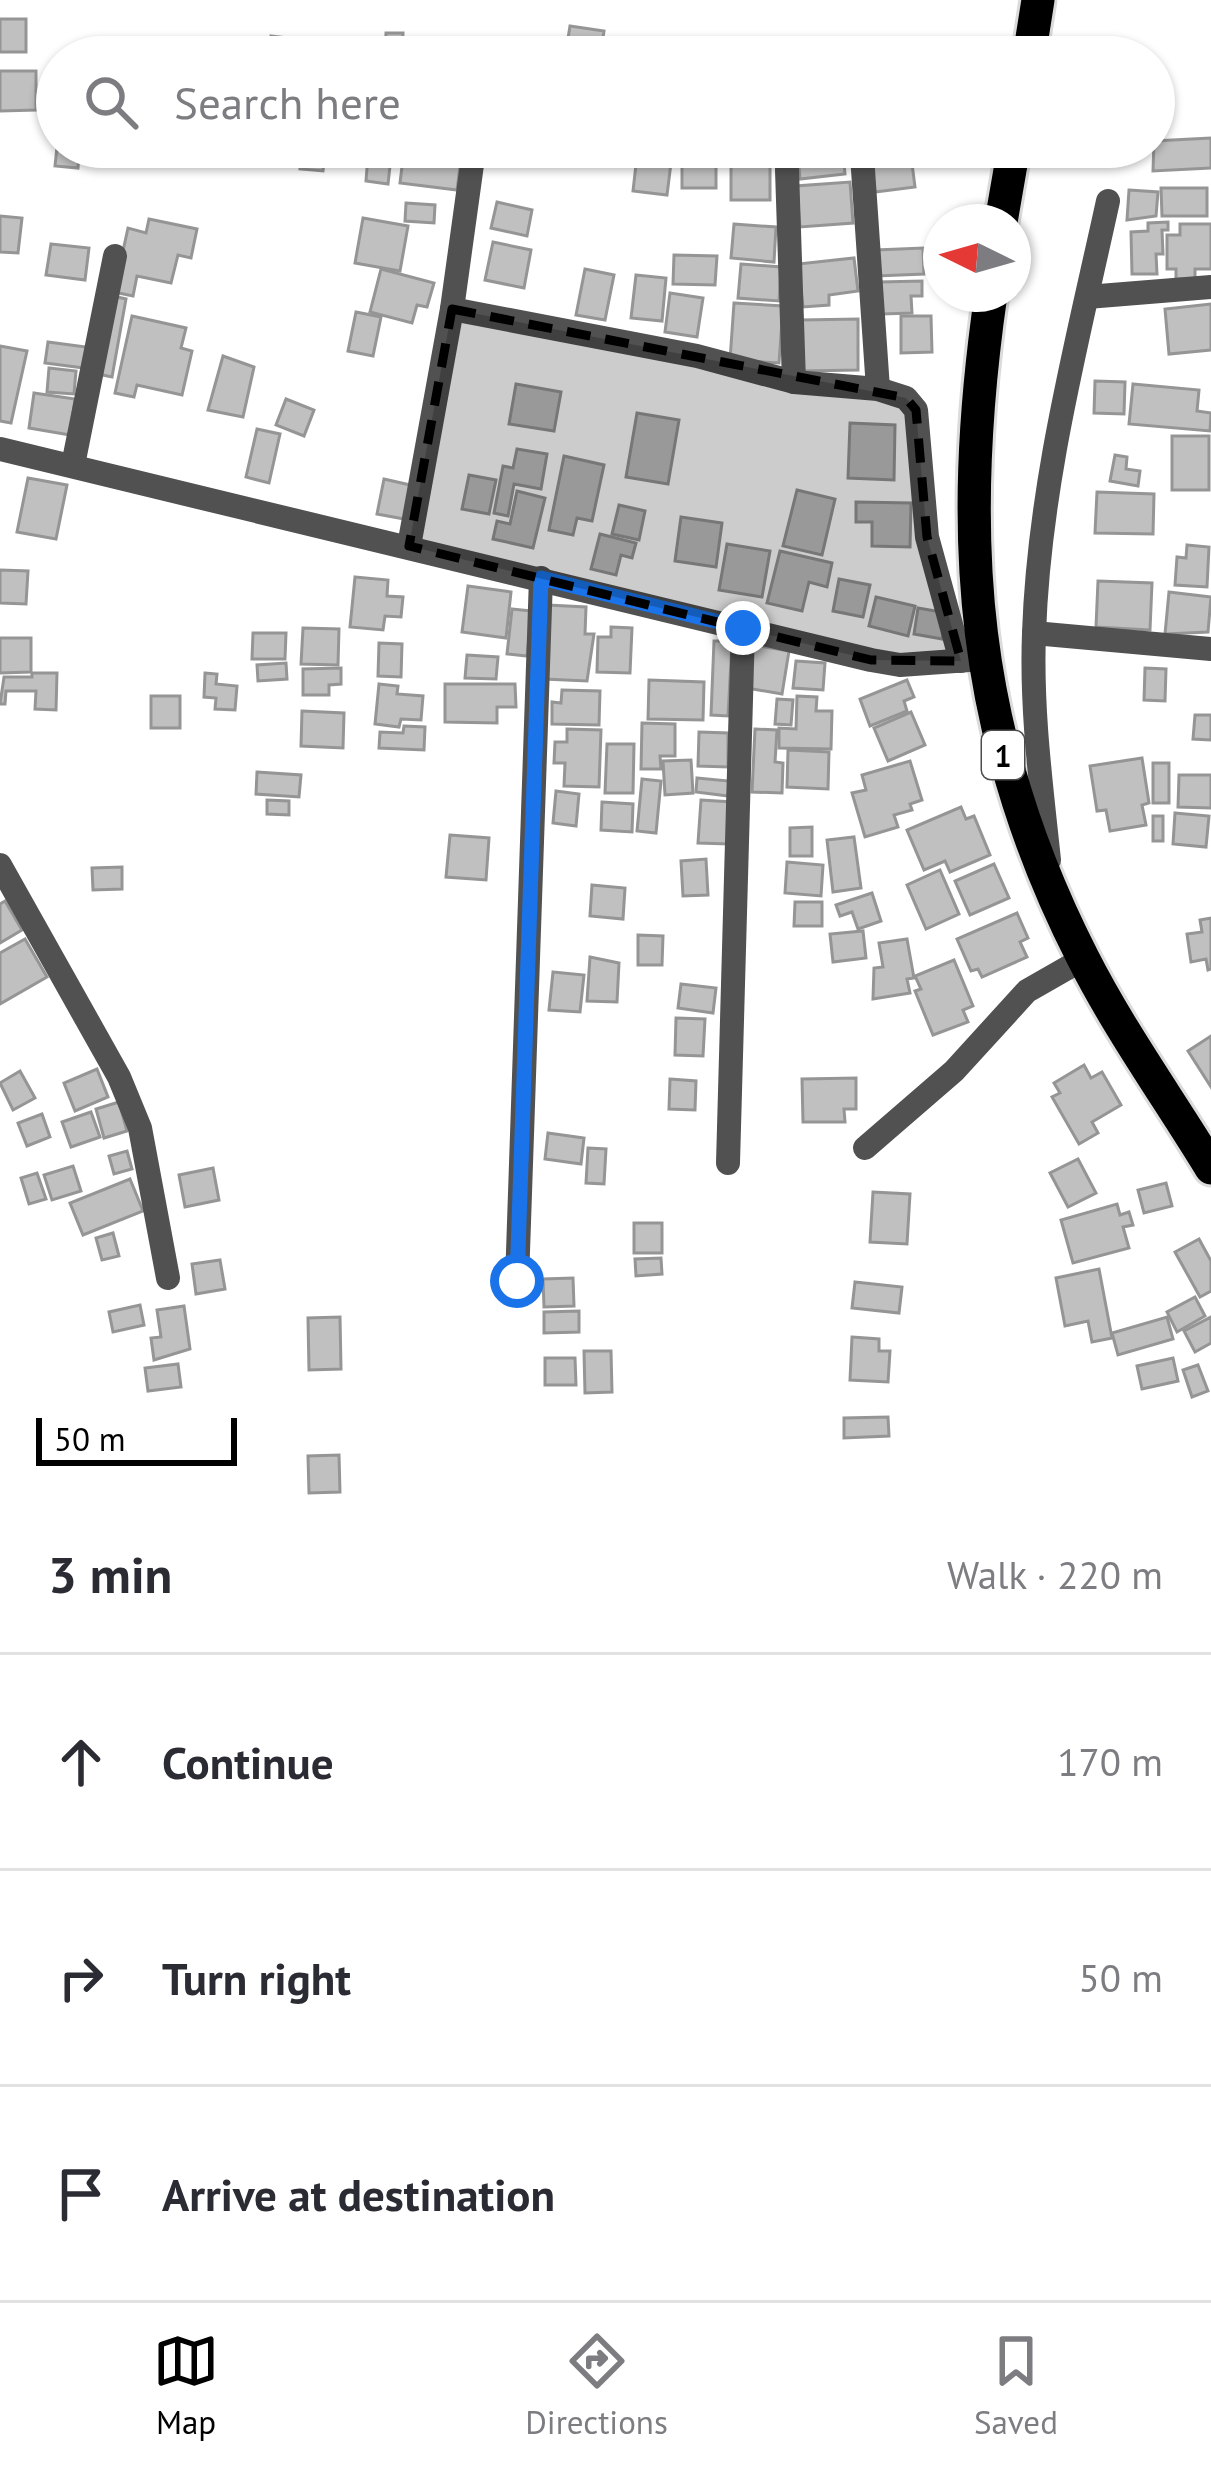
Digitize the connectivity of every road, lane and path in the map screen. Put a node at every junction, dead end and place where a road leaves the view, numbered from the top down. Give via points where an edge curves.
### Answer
1 (1038, 0) edge
2 (1032, 36) edge
3 (472, 168) edge
4 (863, 168) edge
5 (1010, 168) edge
6 (787, 170) dead end
7 (1108, 201) dead end
8 (1004, 204) edge
9 (115, 256) dead end
10 (1211, 287) edge
11 (1087, 297) junction
12 (452, 309) junction
13 (989, 312) edge
14 (794, 382) junction
15 (878, 389) junction
16 (0, 449) edge
17 (73, 465) junction
18 (409, 546) junction
19 (541, 578) junction
20 (743, 628) junction
21 (1034, 633) junction
22 (1211, 649) edge
23 (972, 660) junction
24 (0, 865) edge
25 (1052, 886) junction
26 (1083, 959) junction
27 (865, 1148) dead end
28 (728, 1163) dead end
29 (1211, 1168) edge
30 (168, 1278) dead end
31 (517, 1281) dead end

1 - 2 highway
3 - 12 street
4 - 15 street
5 - 8 highway
6 - 14 street
7 - 11 street
9 - 17 street
10 - 11 street
11 - 21 street via 1060,416
12 - 14 street
12 - 18 street
13 - 23 highway, 1 via 970,497
14 - 15 street
15 - 23 street via 916,410 927,537
16 - 17 street
17 - 18 street
18 - 19 street
19 - 20 street
19 - 31 street
20 - 23 street via 885,663
20 - 28 street
21 - 22 street
21 - 25 street via 1034,731
23 - 25 highway, 1 via 1017,806
24 - 30 street via 140,1128
25 - 26 highway, 1
26 - 27 street via 1027,992 955,1070
26 - 29 highway, 1

